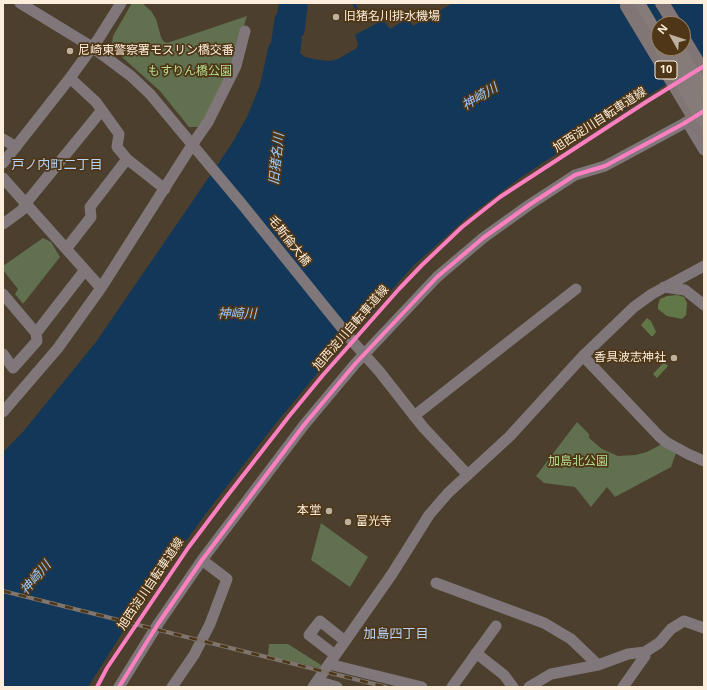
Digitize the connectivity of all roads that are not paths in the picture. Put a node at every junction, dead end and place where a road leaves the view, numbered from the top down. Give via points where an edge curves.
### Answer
1 (20, 3) edge
2 (121, 3) edge
3 (649, 3) edge
4 (662, 3) edge
5 (630, 4) edge
6 (656, 16) edge
7 (670, 16) edge
8 (245, 31) dead end
9 (651, 32) edge
10 (92, 47) junction
11 (691, 51) edge
12 (668, 56) edge
13 (681, 56) edge
14 (704, 73) edge
15 (70, 78) junction
16 (704, 96) edge
17 (102, 110) junction
18 (704, 111) edge
19 (704, 118) edge
20 (688, 122) junction
21 (704, 134) edge
22 (3, 139) edge
23 (16, 147) junction
24 (194, 147) junction
25 (704, 150) edge
26 (127, 158) junction
27 (3, 163) edge
28 (3, 178) edge
29 (164, 189) junction
30 (26, 203) junction
31 (3, 224) edge
32 (66, 249) junction
33 (704, 266) edge
34 (85, 270) junction
35 (664, 287) junction
36 (100, 288) junction
37 (576, 289) dead end
38 (3, 294) edge
39 (704, 305) edge
40 (36, 333) junction
41 (363, 353) junction
42 (3, 354) edge
43 (583, 356) junction
44 (3, 412) edge
45 (414, 416) junction
46 (704, 461) edge
47 (467, 474) junction
48 (202, 560) junction
49 (436, 584) dead end
50 (496, 626) dead end
51 (704, 628) edge
52 (345, 641) junction
53 (645, 652) junction
54 (476, 653) junction
55 (332, 659) junction
56 (598, 665) junction
57 (315, 684) edge
58 (119, 687) edge
59 (172, 687) edge
60 (337, 687) edge
61 (422, 687) edge
62 (452, 687) edge
63 (513, 687) edge
64 (529, 687) edge
65 (623, 687) edge

1 - 10 street, 毛斯倫大橋
2 - 10 street
3 - 6 highway
4 - 7 main road
5 - 9 highway
5 - 21 main road, 10, bridge
8 - 24 street via 233,72
10 - 15 street
10 - 24 street, 毛斯倫大橋 via 131,76 150,94
11 - 14 main road, 10
12 - 19 highway, bridge
13 - 16 highway
15 - 17 street
15 - 23 street
17 - 26 street via 119,134 117,147
17 - 30 street
18 - 20 street
20 - 25 street
20 - 41 street via 605,166 575,175 529,205 483,238 434,280
22 - 23 street
23 - 27 street
24 - 29 street
24 - 41 street, 毛斯倫大橋
26 - 29 street
26 - 32 street via 90,207 91,217
28 - 30 street
29 - 36 street
30 - 31 street via 22,210
30 - 32 street
32 - 34 street
33 - 35 street
34 - 36 street
34 - 40 street
35 - 39 street via 685,290
35 - 43 street via 634,307
36 - 44 street via 58,348
37 - 45 street
38 - 40 street
40 - 42 street via 37,341 13,368
41 - 45 street, 毛斯倫大橋
41 - 48 street via 304,424
43 - 46 street via 659,436
43 - 47 street via 510,436
45 - 47 street, 毛斯倫大橋
47 - 52 street via 429,515
48 - 58 street
48 - 59 street via 227,579 210,624 194,655
49 - 56 street via 544,623 571,639
50 - 54 street
51 - 53 street via 684,621
52 - 55 street
52 - 55 street via 320,621 309,635
53 - 56 street via 628,654
53 - 65 street via 646,656
54 - 62 street
54 - 63 street via 504,675
55 - 57 street
55 - 61 street
56 - 64 street via 551,674
57 - 60 street

